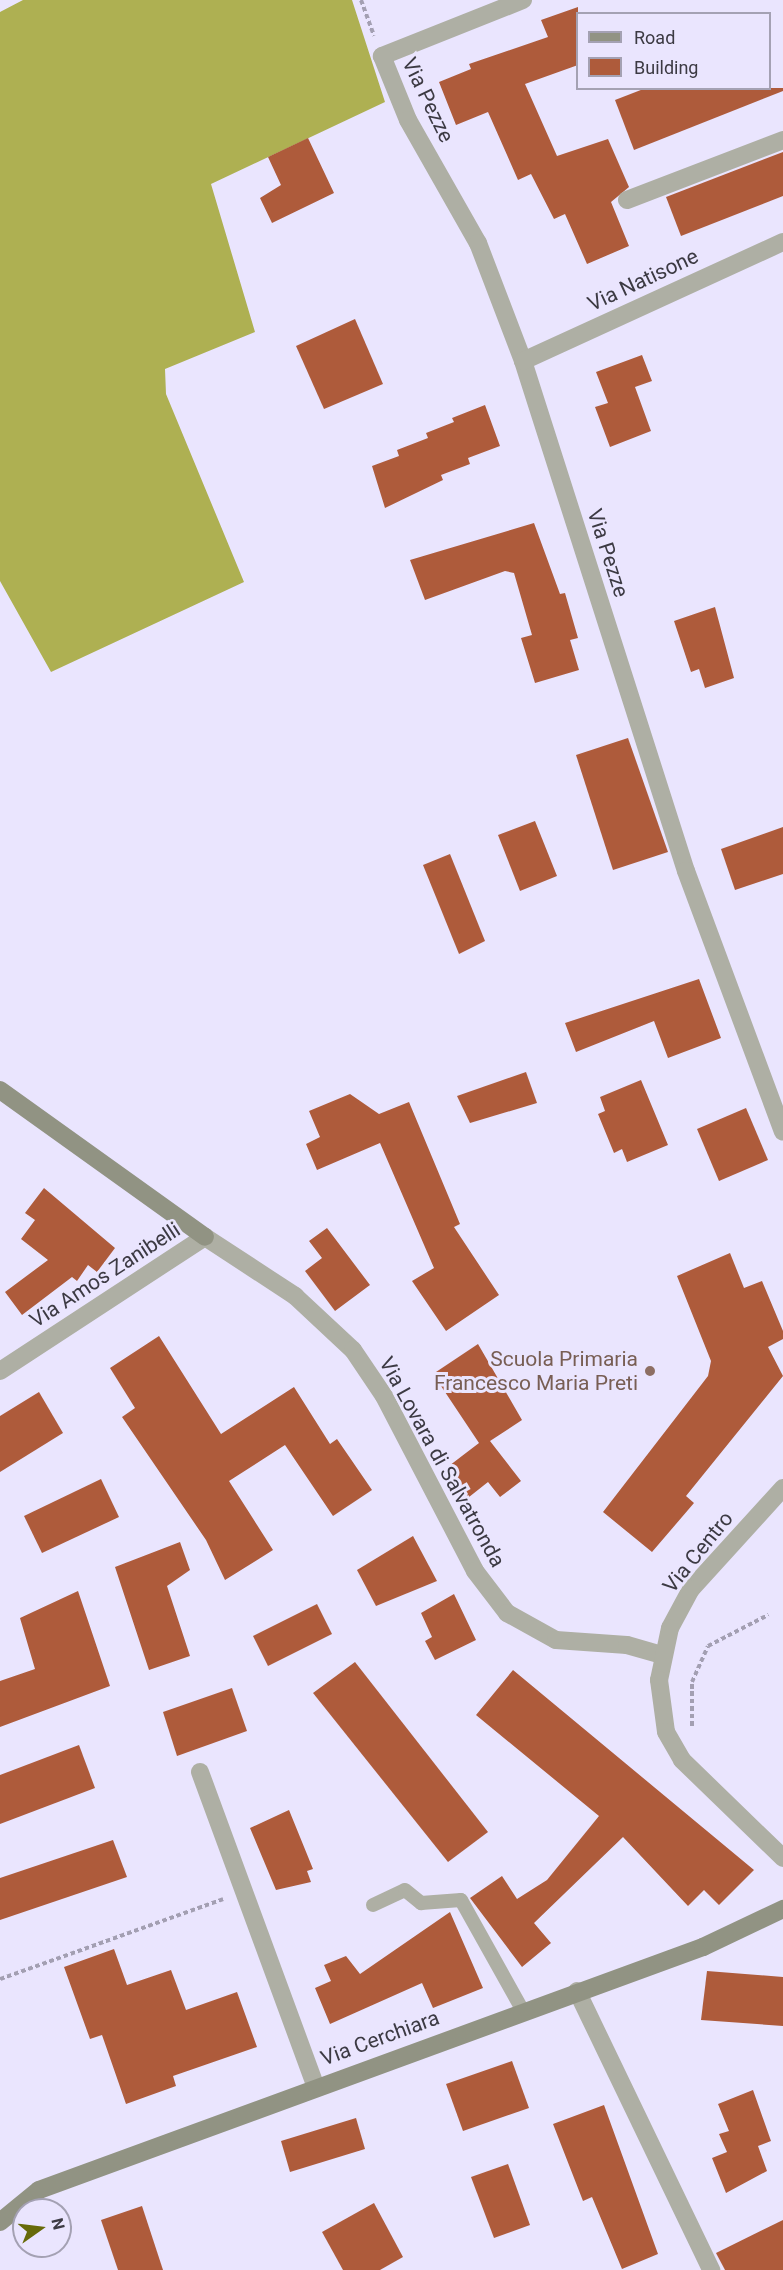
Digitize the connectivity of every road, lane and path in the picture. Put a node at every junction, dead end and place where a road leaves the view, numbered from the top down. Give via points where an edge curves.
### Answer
1 (361, 0) edge
2 (523, 0) edge
3 (382, 56) junction
4 (783, 140) edge
5 (627, 200) dead end
6 (783, 242) edge
7 (523, 361) junction
8 (0, 1090) edge
9 (783, 1132) edge
10 (205, 1237) junction
11 (0, 1371) edge
12 (783, 1488) edge
13 (768, 1615) dead end
14 (661, 1655) junction
15 (692, 1726) dead end
16 (200, 1772) dead end
17 (783, 1858) edge
18 (230, 1896) dead end
19 (373, 1905) dead end
20 (783, 1909) edge
21 (0, 1979) edge
22 (577, 1991) junction
23 (522, 2009) junction
24 (315, 2085) junction
25 (0, 2222) edge
26 (711, 2270) edge

1 - 3 path, Via Pezze
2 - 3 street
3 - 7 street, Via Pezze via 408,120 478,243
4 - 5 street
6 - 7 street, Via Natisone
7 - 9 street, Via Pezze via 686,871
8 - 10 street, Via Lovara di Salvatronda
10 - 11 street, Via Amos Zanibelli
10 - 14 street, Via Lovara di Salvatronda via 294,1296 353,1350 384,1396 476,1571 507,1613 556,1640 627,1645
12 - 14 street, Via Centro via 691,1589
13 - 15 path via 708,1646 692,1682
14 - 17 street, Via Centro via 660,1707 675,1749
16 - 24 street
18 - 21 path
19 - 23 lane via 405,1890 421,1903 461,1900
20 - 22 street, Via Cerchiara via 703,1947
22 - 23 street, Via Cerchiara
22 - 26 street
23 - 24 street, Via Cerchiara
24 - 25 street, Via Cerchiara via 39,2190

